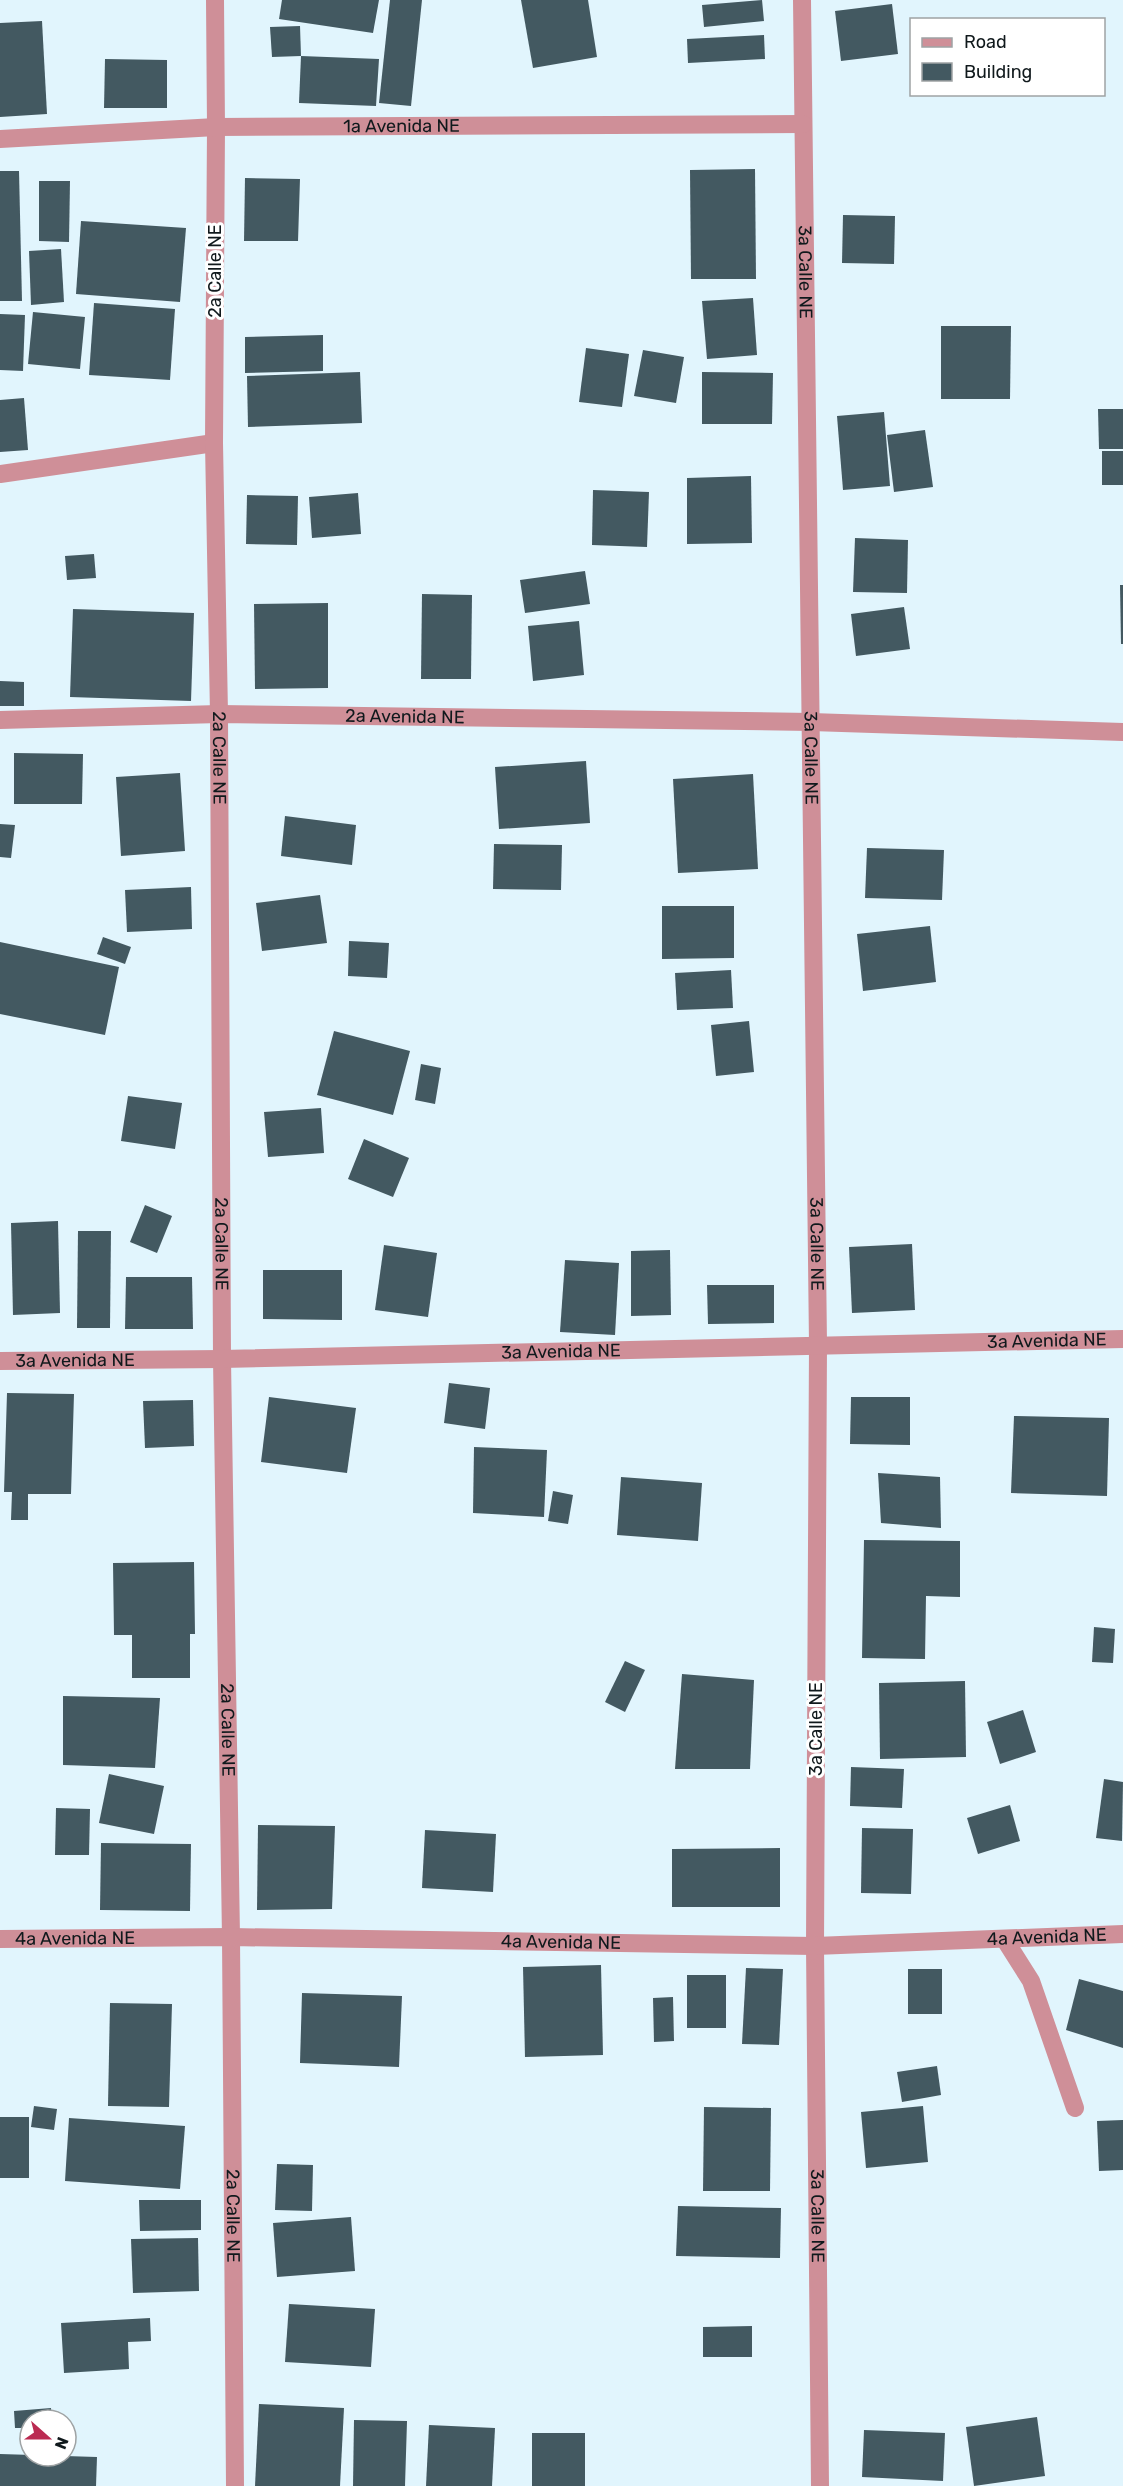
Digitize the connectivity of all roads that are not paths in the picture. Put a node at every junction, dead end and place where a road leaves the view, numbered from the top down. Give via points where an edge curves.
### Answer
1 (214, 0) edge
2 (802, 0) edge
3 (803, 124) junction
4 (216, 127) junction
5 (0, 139) edge
6 (214, 443) junction
7 (0, 474) edge
8 (219, 714) junction
9 (0, 720) edge
10 (811, 722) junction
11 (1123, 732) edge
12 (1123, 1339) edge
13 (818, 1344) junction
14 (222, 1359) junction
15 (0, 1361) edge
16 (1123, 1934) edge
17 (231, 1937) junction
18 (0, 1939) edge
19 (1005, 1940) junction
20 (815, 1946) junction
21 (1075, 2108) dead end
22 (235, 2486) edge
23 (820, 2486) edge

1 - 4 street, 2a Calle NE
2 - 3 street, 3a Calle NE
3 - 4 street, 1a Avenida NE
3 - 10 street, 3a Calle NE
4 - 5 street, 1a Avenida NE
4 - 6 street, 2a Calle NE
6 - 7 street
6 - 8 street, 2a Calle NE
8 - 9 street, 2a Avenida NE
8 - 10 street, 2a Avenida NE
8 - 14 street, 2a Calle NE
10 - 11 street, 2a Avenida NE
10 - 13 street, 3a Calle NE
12 - 13 street, 3a Avenida NE
13 - 14 street, 3a Avenida NE
13 - 20 street, 3a Calle NE
14 - 15 street, 3a Avenida NE
14 - 17 street, 2a Calle NE
16 - 19 street, 4a Avenida NE
17 - 18 street, 4a Avenida NE
17 - 20 street, 4a Avenida NE
17 - 22 street, 2a Calle NE
19 - 20 street, 4a Avenida NE
19 - 21 street via 1031,1981
20 - 23 street, 3a Calle NE

